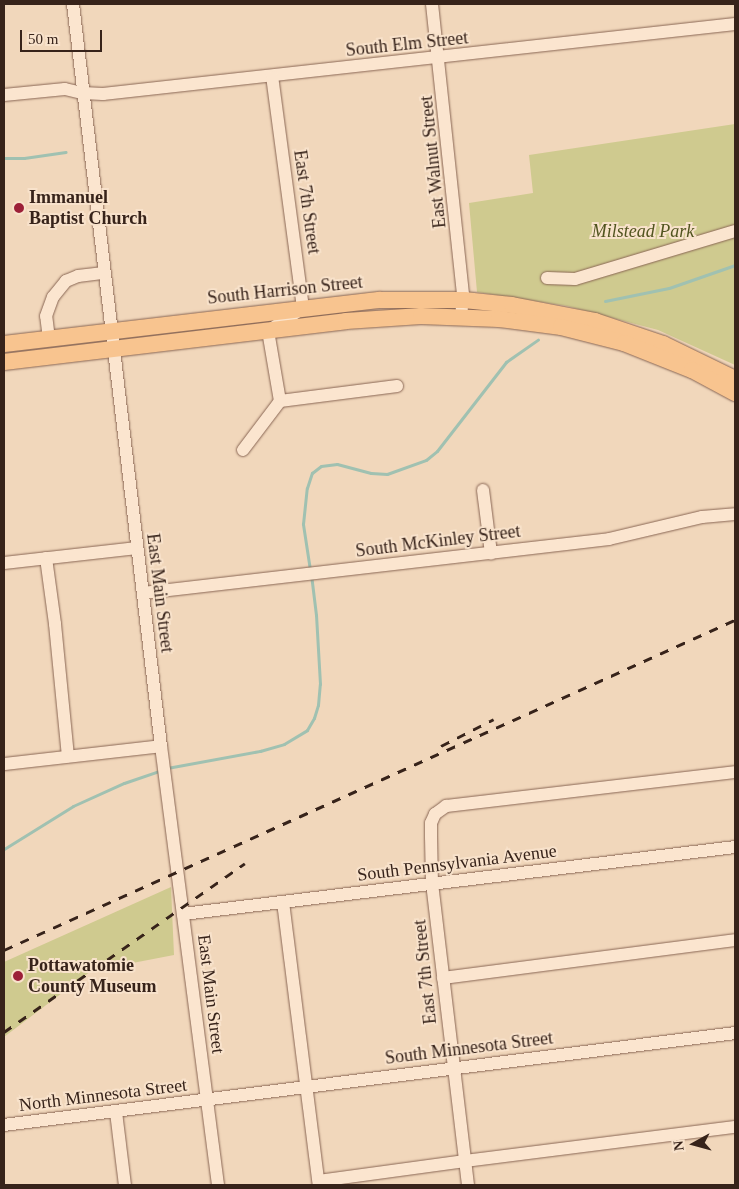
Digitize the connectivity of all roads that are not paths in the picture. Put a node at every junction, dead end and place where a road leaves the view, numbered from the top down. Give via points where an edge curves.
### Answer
1 (73, 4) edge
2 (432, 4) edge
3 (735, 24) edge
4 (439, 58) junction
5 (272, 77) junction
6 (83, 93) junction
7 (4, 95) edge
8 (735, 231) edge
9 (104, 273) junction
10 (547, 278) dead end
11 (464, 300) junction
12 (303, 308) junction
13 (461, 317) junction
14 (111, 331) junction
15 (268, 331) junction
16 (49, 338) junction
17 (4, 344) edge
18 (114, 350) junction
19 (4, 362) edge
20 (735, 379) edge
21 (397, 386) dead end
22 (735, 393) edge
23 (280, 401) junction
24 (243, 450) dead end
25 (483, 490) dead end
26 (735, 514) edge
27 (137, 548) junction
28 (491, 553) junction
29 (46, 558) junction
30 (4, 563) edge
31 (143, 593) junction
32 (162, 748) junction
33 (68, 756) junction
34 (4, 764) edge
35 (735, 772) edge
36 (735, 847) edge
37 (432, 884) junction
38 (283, 902) junction
39 (183, 914) junction
40 (735, 940) edge
41 (443, 978) junction
42 (735, 1033) edge
43 (453, 1068) junction
44 (307, 1087) junction
45 (207, 1100) junction
46 (116, 1112) junction
47 (4, 1125) edge
48 (735, 1127) edge
49 (465, 1160) junction
50 (319, 1183) edge
51 (125, 1185) edge
52 (218, 1185) edge
53 (468, 1185) edge

1 - 6 street, East Main Street
2 - 4 street, East Walnut Street
3 - 4 street, South Elm Street
4 - 5 street, South Elm Street
4 - 11 street, East Walnut Street
5 - 6 street, South Elm Street via 104,94
5 - 12 street, East 7th Street
6 - 7 street, South Elm Street via 65,89
6 - 9 street, East Main Street
8 - 10 street via 575,279
9 - 14 street, East Main Street
9 - 16 street via 66,281 53,297 46,316
11 - 12 main road, South Harrison Street via 380,300
11 - 13 street, East Walnut Street
11 - 20 main road, South Harrison Street via 512,305 595,321 663,344
12 - 14 main road, South Harrison Street
12 - 15 street
13 - 15 main road via 412,316
13 - 22 main road via 561,327 624,343 692,370
14 - 16 main road, South Harrison Street
14 - 18 street, East Main Street
15 - 18 main road
15 - 23 street
16 - 17 main road, South Harrison Street
18 - 19 main road
18 - 27 street, East Main Street
21 - 23 street
23 - 24 street
25 - 28 street
26 - 28 street, South McKinley Street via 702,517 609,538
27 - 29 street
27 - 31 street, East Main Street
28 - 31 street, South McKinley Street
29 - 30 street
29 - 33 street
31 - 32 street, East Main Street
32 - 33 street
32 - 39 street, East Main Street
33 - 34 street
35 - 37 street, East 7th Street via 446,806 435,814 431,837
36 - 37 street, South Pennsylvania Avenue
37 - 38 street, South Pennsylvania Avenue
37 - 41 street, East 7th Street
38 - 39 street, South Pennsylvania Avenue
38 - 44 street
39 - 45 street, East Main Street
40 - 41 street
41 - 43 street, East 7th Street
42 - 43 street, South Minnesota Street
43 - 44 street, South Minnesota Street
43 - 49 street, East 7th Street
44 - 45 street, South Minnesota Street
44 - 50 street
45 - 46 street, North Minnesota Street
45 - 52 street, East Main Street
46 - 47 street, North Minnesota Street
46 - 51 street
48 - 49 street
49 - 50 street
49 - 53 street, East 7th Street

